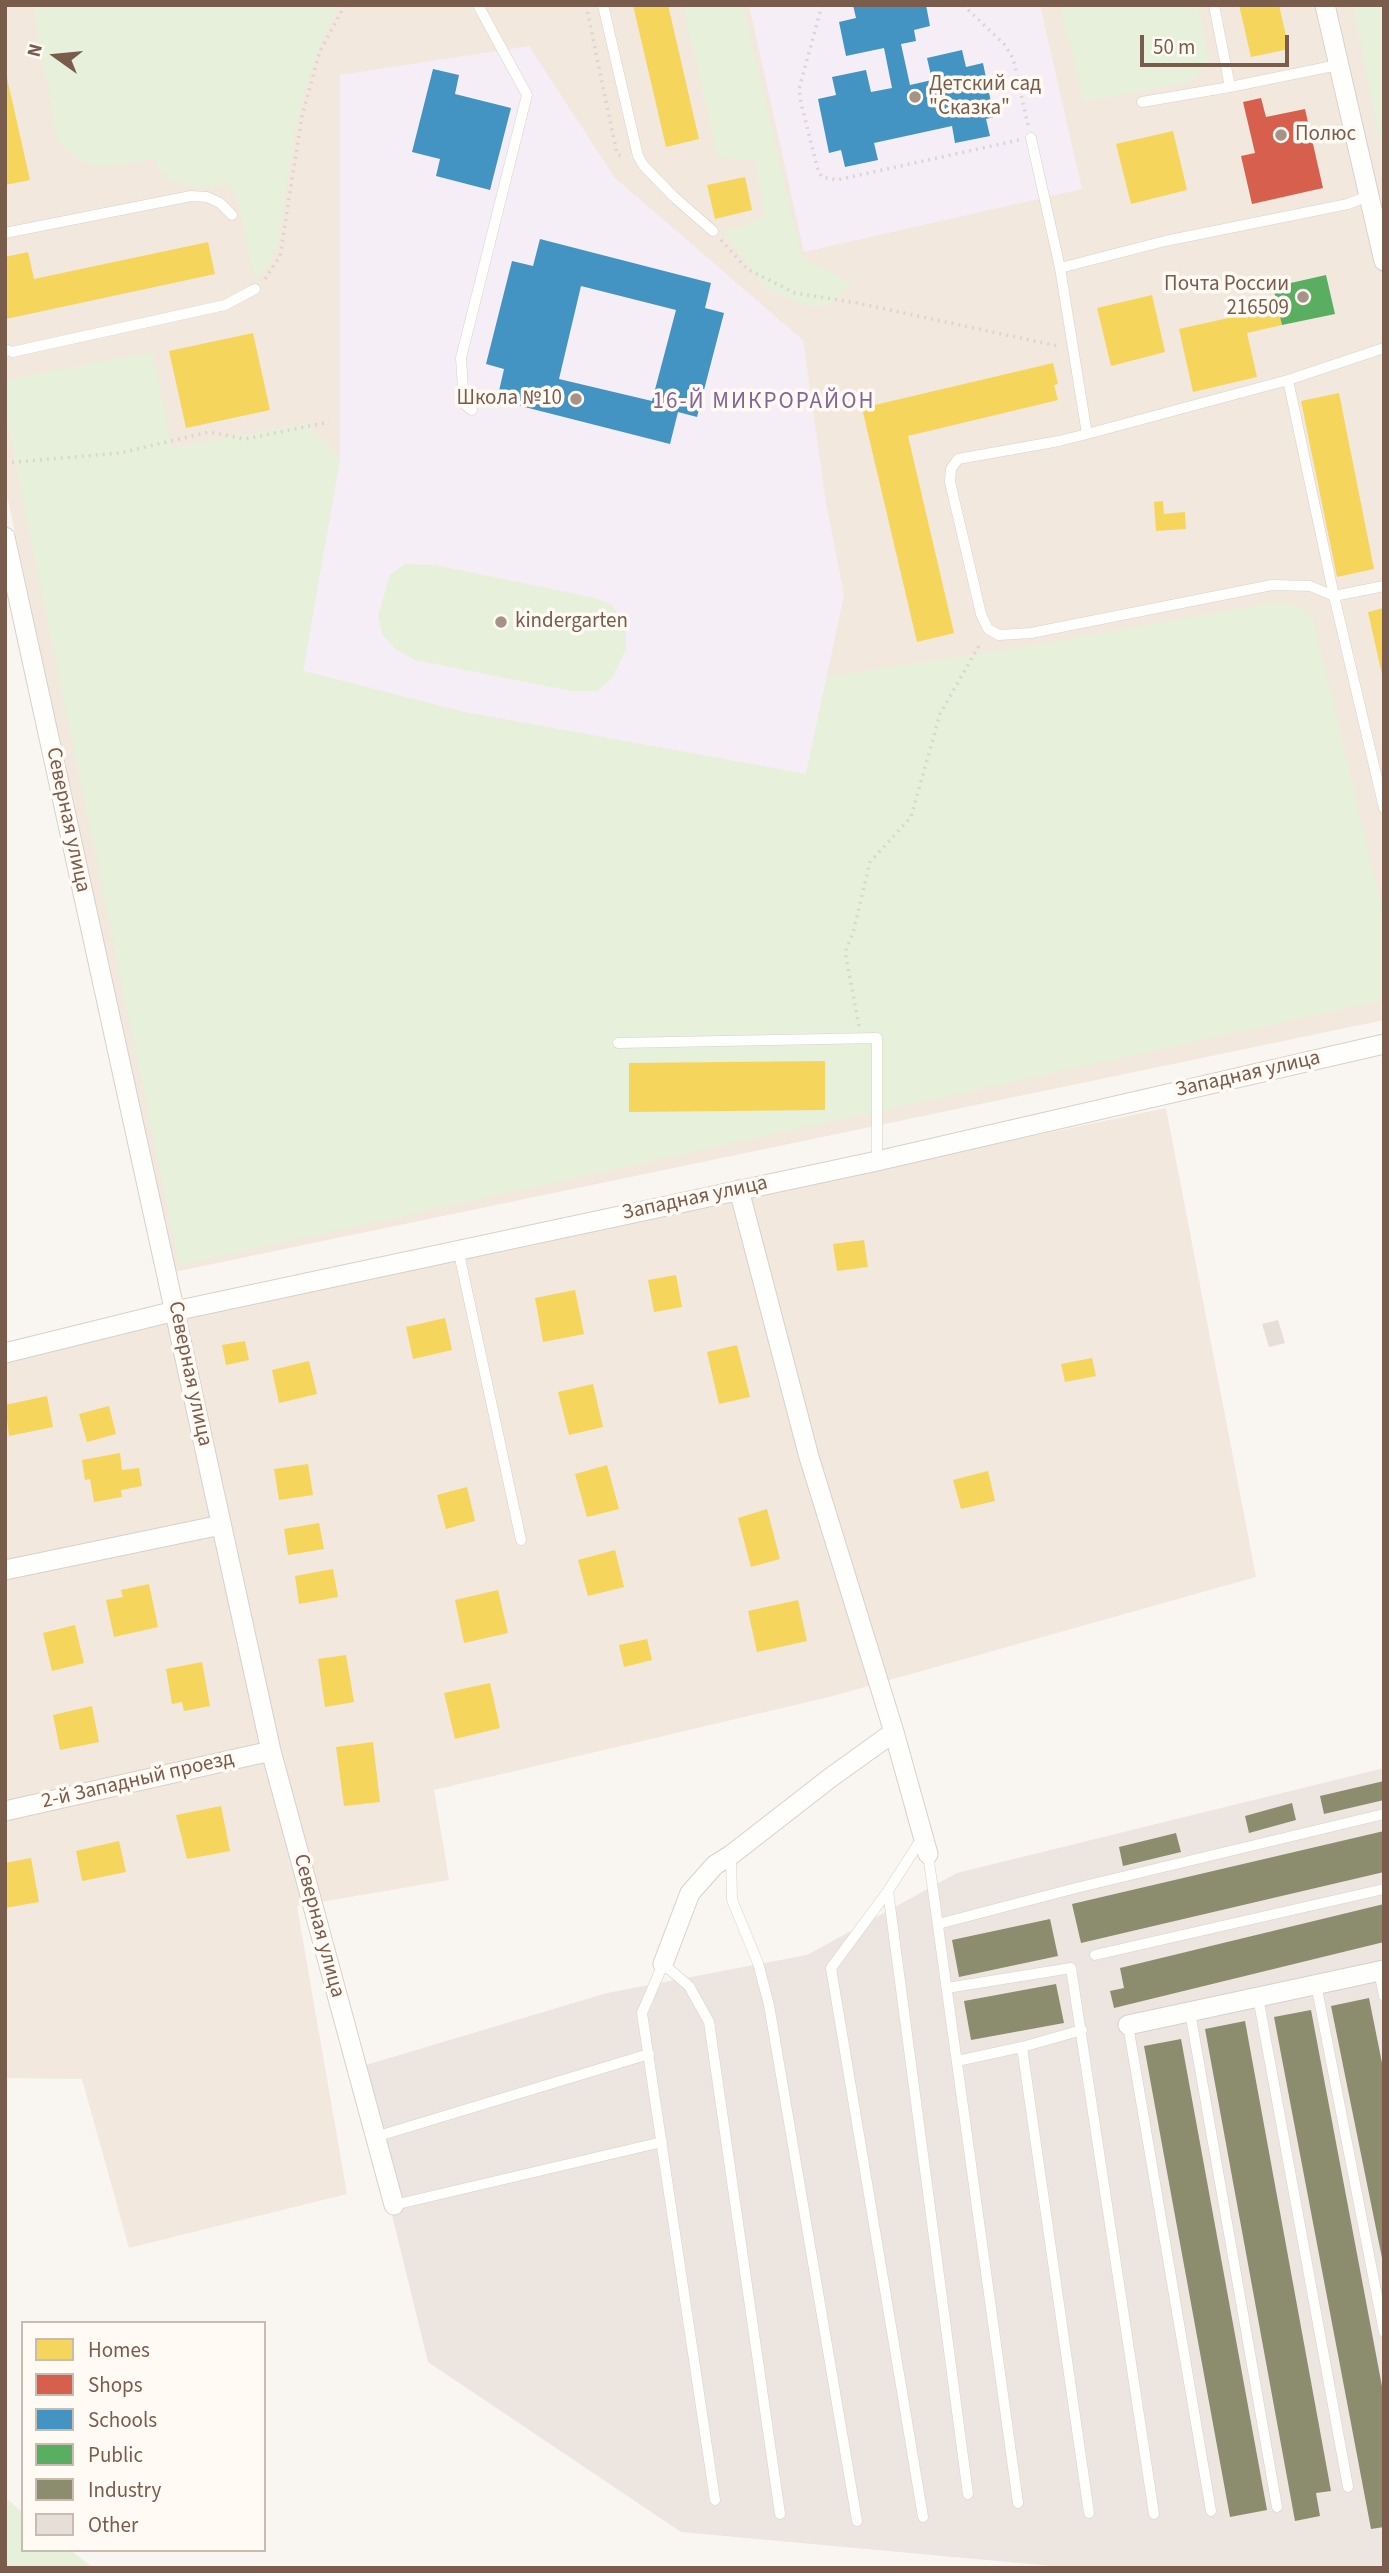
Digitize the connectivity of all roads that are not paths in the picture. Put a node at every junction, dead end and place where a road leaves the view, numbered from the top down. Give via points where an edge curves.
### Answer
1 (478, 5) edge
2 (603, 5) edge
3 (1214, 5) edge
4 (1325, 5) edge
5 (1338, 65) junction
6 (1230, 88) junction
7 (1142, 102) dead end
8 (1031, 138) road end
9 (1376, 194) edge
10 (232, 215) dead end
11 (713, 231) road end
12 (5, 233) edge
13 (1384, 261) edge
14 (1060, 268) junction
15 (255, 289) road end
16 (1384, 348) edge
17 (5, 349) edge
18 (1288, 380) junction
19 (472, 410) dead end
20 (1087, 433) junction
21 (5, 537) edge
22 (1384, 586) edge
23 (1334, 596) junction
24 (1384, 808) edge
25 (618, 1043) dead end
26 (1384, 1044) edge
27 (877, 1161) junction
28 (739, 1190) junction
29 (458, 1249) junction
30 (175, 1311) junction
31 (5, 1353) edge
32 (221, 1525) junction
33 (521, 1540) dead end
34 (5, 1570) edge
35 (894, 1732) junction
36 (271, 1751) junction
37 (5, 1811) edge
38 (1384, 1814) edge
39 (925, 1846) junction
40 (731, 1855) junction
41 (1384, 1889) edge
42 (888, 1891) junction
43 (938, 1924) junction
44 (1095, 1955) dead end
45 (663, 1964) junction
46 (1381, 1970) edge
47 (1316, 1984) junction
48 (947, 1988) junction
49 (1384, 1996) edge
50 (1258, 1997) junction
51 (1190, 2012) junction
52 (1128, 2025) joint
53 (1082, 2030) junction
54 (1022, 2047) junction
55 (649, 2054) junction
56 (957, 2061) junction
57 (375, 2137) junction
58 (662, 2142) junction
59 (394, 2206) joint
60 (1384, 2332) edge
61 (1348, 2487) dead end
62 (968, 2494) dead end
63 (715, 2500) dead end
64 (1018, 2503) dead end
65 (1277, 2507) dead end
66 (1211, 2511) dead end
67 (780, 2514) dead end
68 (1089, 2514) dead end
69 (1154, 2514) dead end
70 (923, 2517) dead end
71 (857, 2521) dead end

1 - 19 lane via 527,95 461,358 464,404
2 - 11 lane via 638,156 673,196
3 - 6 lane
4 - 5 street
5 - 6 lane
5 - 9 street
6 - 7 lane
8 - 14 lane
9 - 13 street
9 - 14 lane
10 - 12 lane via 220,203 191,196
14 - 20 lane
15 - 17 lane via 225,305 12,352
16 - 18 lane
18 - 20 lane
18 - 23 lane
20 - 23 lane via 953,462 950,482 988,629 999,635 1031,633 1272,585 1310,586
21 - 30 street, Северная улица
22 - 23 lane
23 - 24 lane
25 - 27 lane via 877,1038
26 - 27 street, Западная улица
27 - 28 street, Западная улица
28 - 29 street, Западная улица
28 - 35 street via 810,1457
29 - 30 street, Западная улица
29 - 33 lane
30 - 31 street, Западная улица
30 - 32 street, Северная улица
32 - 34 street
32 - 36 street, Северная улица
35 - 39 street
35 - 40 street
36 - 37 street, 2-й Западный проезд
36 - 57 street, Северная улица
38 - 43 lane
39 - 42 lane
39 - 43 lane
40 - 45 street via 715,1865 690,1893
40 - 71 lane via 732,1900 769,2006
41 - 44 lane
42 - 62 lane
42 - 70 lane via 831,1968
43 - 48 lane
45 - 55 lane via 642,2013
45 - 67 lane via 689,1986 709,2022
46 - 47 street
46 - 49 lane
47 - 50 street
47 - 60 lane
48 - 53 lane via 1071,1968
48 - 56 lane
50 - 51 street
50 - 61 lane
51 - 52 street
51 - 65 lane
52 - 66 lane
53 - 54 lane
53 - 69 lane
54 - 56 lane
54 - 68 lane
55 - 57 lane
55 - 58 lane
56 - 64 lane
57 - 59 street, Северная улица
58 - 59 lane
58 - 63 lane

